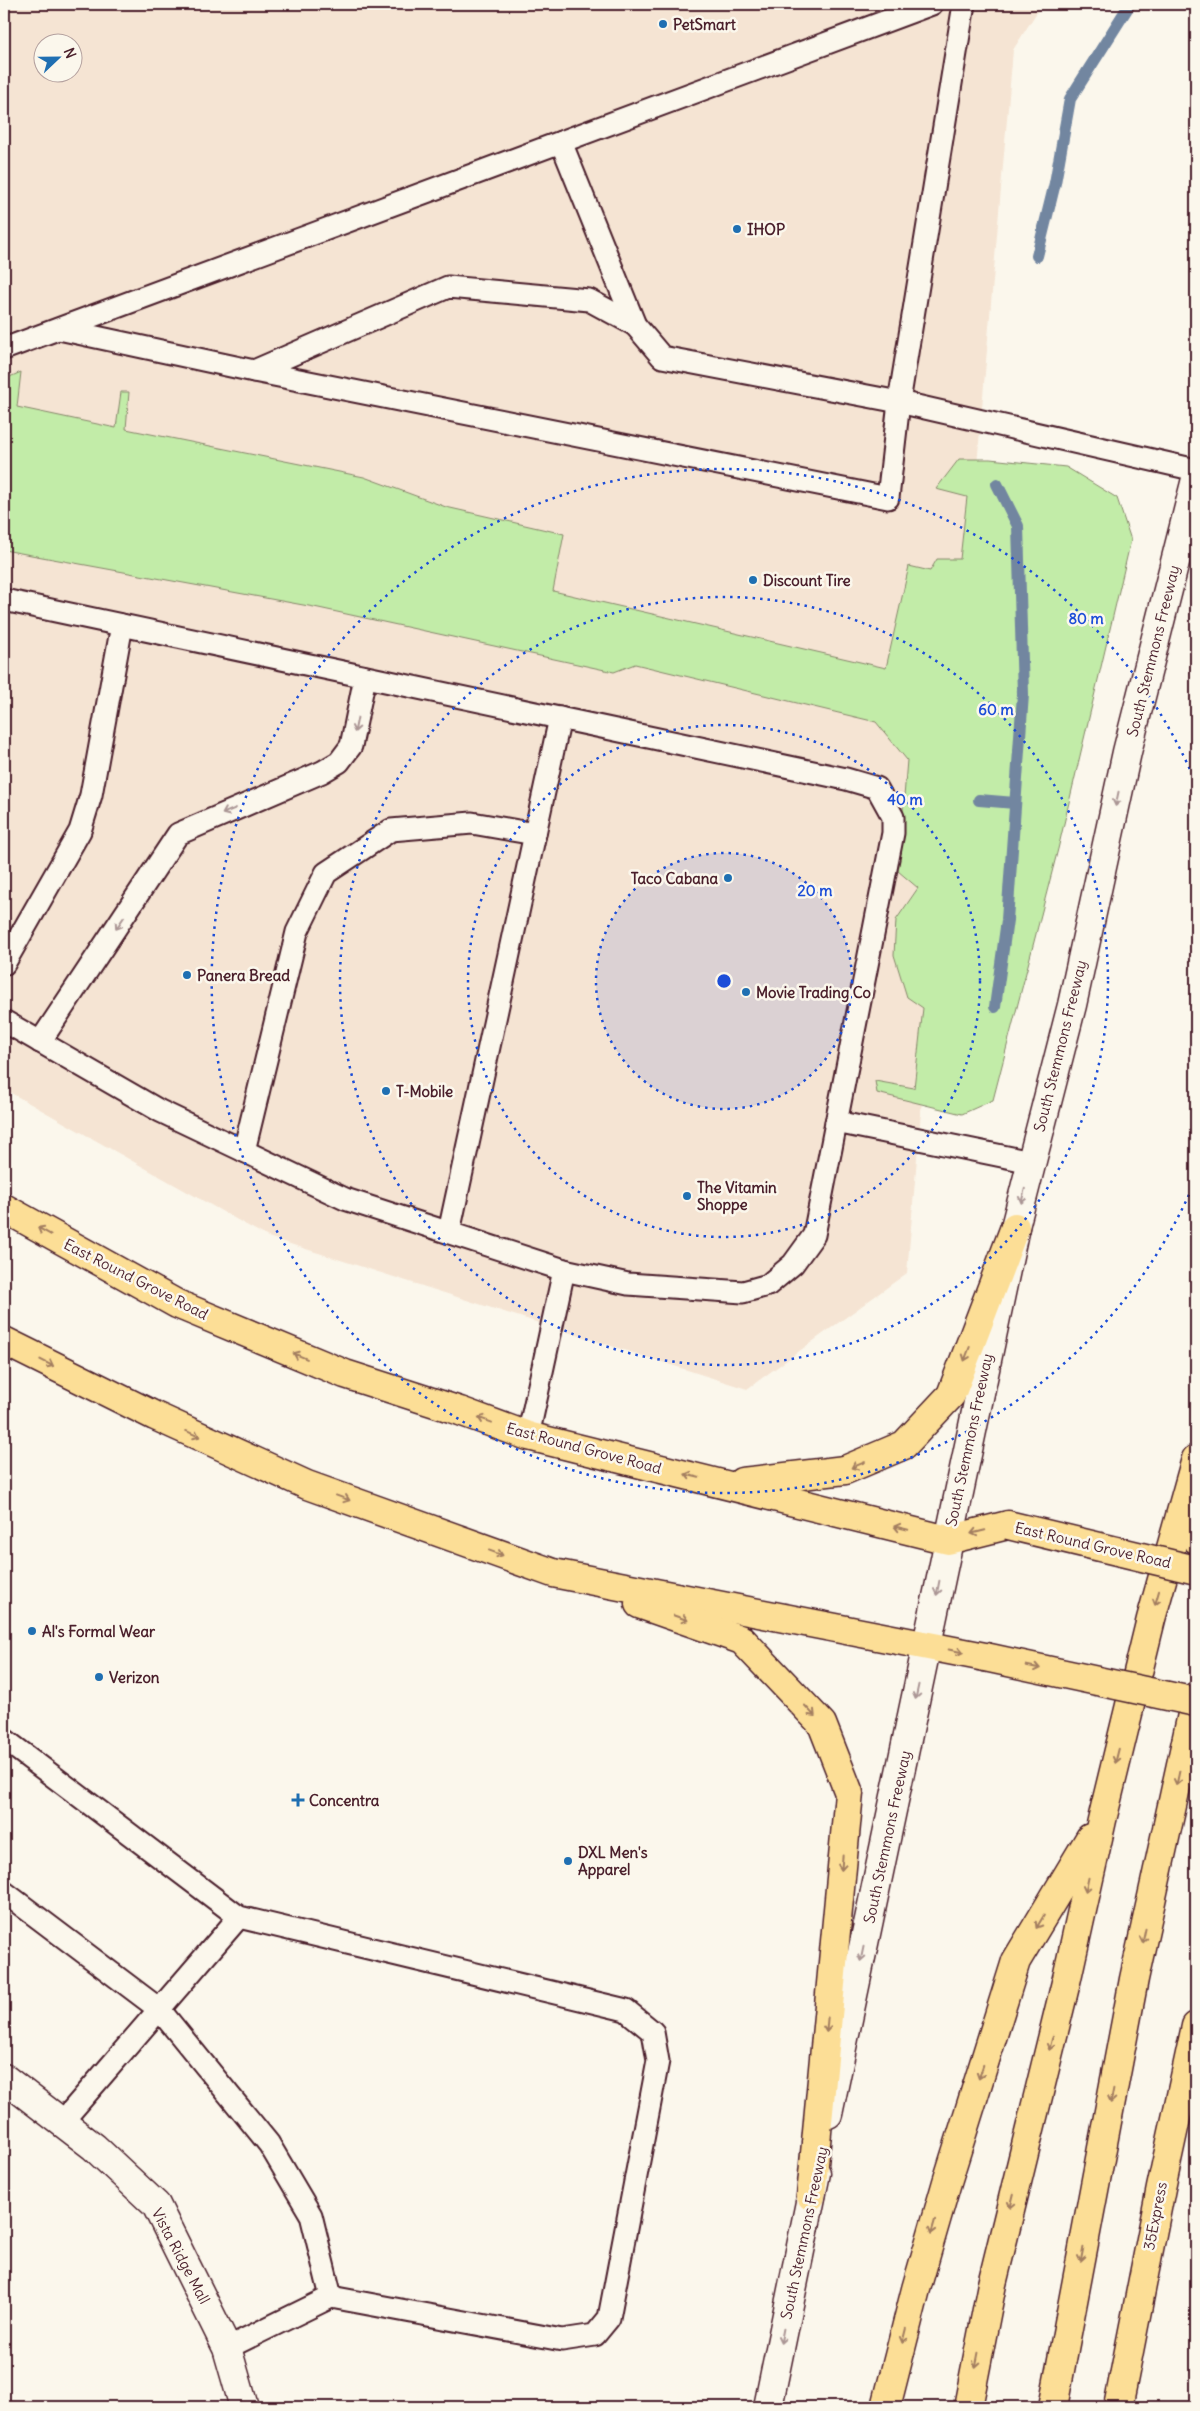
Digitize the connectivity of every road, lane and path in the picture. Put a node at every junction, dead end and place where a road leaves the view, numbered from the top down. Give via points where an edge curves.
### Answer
1 (932, 4) edge
2 (964, 4) edge
3 (561, 142) junction
4 (634, 325) junction
5 (59, 328) junction
6 (4, 349) edge
7 (254, 371) junction
8 (900, 402) junction
9 (1196, 470) edge
10 (1196, 479) edge
11 (4, 600) edge
12 (122, 625) junction
13 (365, 677) junction
14 (560, 718) junction
15 (535, 834) junction
16 (4, 964) edge
17 (4, 1021) edge
18 (40, 1042) junction
19 (836, 1122) junction
20 (244, 1151) junction
21 (1031, 1162) junction
22 (4, 1208) edge
23 (1015, 1227) junction
24 (449, 1232) junction
25 (564, 1270) junction
26 (4, 1341) edge
27 (528, 1436) junction
28 (1193, 1472) edge
29 (725, 1484) junction
30 (1196, 1539) edge
31 (948, 1540) junction
32 (1196, 1570) edge
33 (553, 1573) junction
34 (927, 1644) junction
35 (1196, 1696) edge
36 (1196, 1702) edge
37 (4, 1739) edge
38 (1102, 1820) junction
39 (4, 1892) edge
40 (239, 1917) junction
41 (159, 2009) junction
42 (1196, 2026) edge
43 (9, 2089) edge
44 (62, 2122) junction
45 (811, 2196) junction
46 (331, 2297) junction
47 (227, 2348) junction
48 (244, 2407) edge
49 (768, 2407) edge
50 (886, 2407) edge
51 (968, 2407) edge
52 (1053, 2407) edge
53 (1118, 2407) edge

1 - 3 lane
2 - 8 lane
3 - 4 lane
3 - 5 lane
4 - 7 lane via 588,300 448,287
4 - 8 lane via 662,357
5 - 6 lane
5 - 7 lane
7 - 8 lane via 888,498
8 - 9 lane
10 -> 21 main road, South Stemmons Freeway via 1127,752 1072,1005
11 - 12 lane
12 - 13 lane
12 - 16 lane via 92,795 80,831
13 - 14 lane
13 -> 18 lane via 351,746 339,762 178,834
14 - 15 lane
14 - 19 lane via 877,788 893,817 893,834
15 - 20 lane via 472,823 391,830 326,872 297,932
15 - 24 lane
17 - 18 lane
18 - 20 lane via 160,1111
19 - 21 lane
19 - 25 lane via 814,1235 793,1264 768,1285 743,1292 713,1291 628,1284
20 - 24 lane via 345,1199
21 -> 23 main road, South Stemmons Freeway
27 -> 22 main road, East Round Grove Road via 345,1374 178,1304
23 -> 29 main road via 951,1395 904,1445 845,1470
23 - 31 main road, South Stemmons Freeway
24 - 25 lane
25 - 27 lane
26 -> 33 main road via 155,1416 306,1485
29 -> 27 main road, East Round Grove Road
28 - 30 main road
28 -> 38 main road via 1150,1619
31 -> 29 main road, East Round Grove Road
32 -> 31 main road, East Round Grove Road, bridge via 1008,1525
31 -> 34 main road, South Stemmons Freeway
33 - 34 main road
33 -> 45 main road via 742,1640 822,1724 849,1793
34 -> 36 main road, bridge
34 -> 45 main road, South Stemmons Freeway
35 -> 52 main road via 1134,1979
37 - 40 lane
38 -> 50 main road via 1016,1961 946,2182
38 -> 51 main road via 992,2284
39 - 41 lane
40 - 41 lane
40 - 46 lane via 626,2010 653,2032 658,2061 618,2272 609,2318 595,2335 562,2340
41 - 44 lane
41 - 46 lane via 269,2144 296,2188 311,2216
42 - 53 main road, 35Express
43 - 44 main road, Vista Ridge Mall
44 - 47 main road, Vista Ridge Mall via 94,2147 156,2206
45 -> 49 main road, South Stemmons Freeway
46 - 47 lane
47 - 48 main road, Vista Ridge Mall

